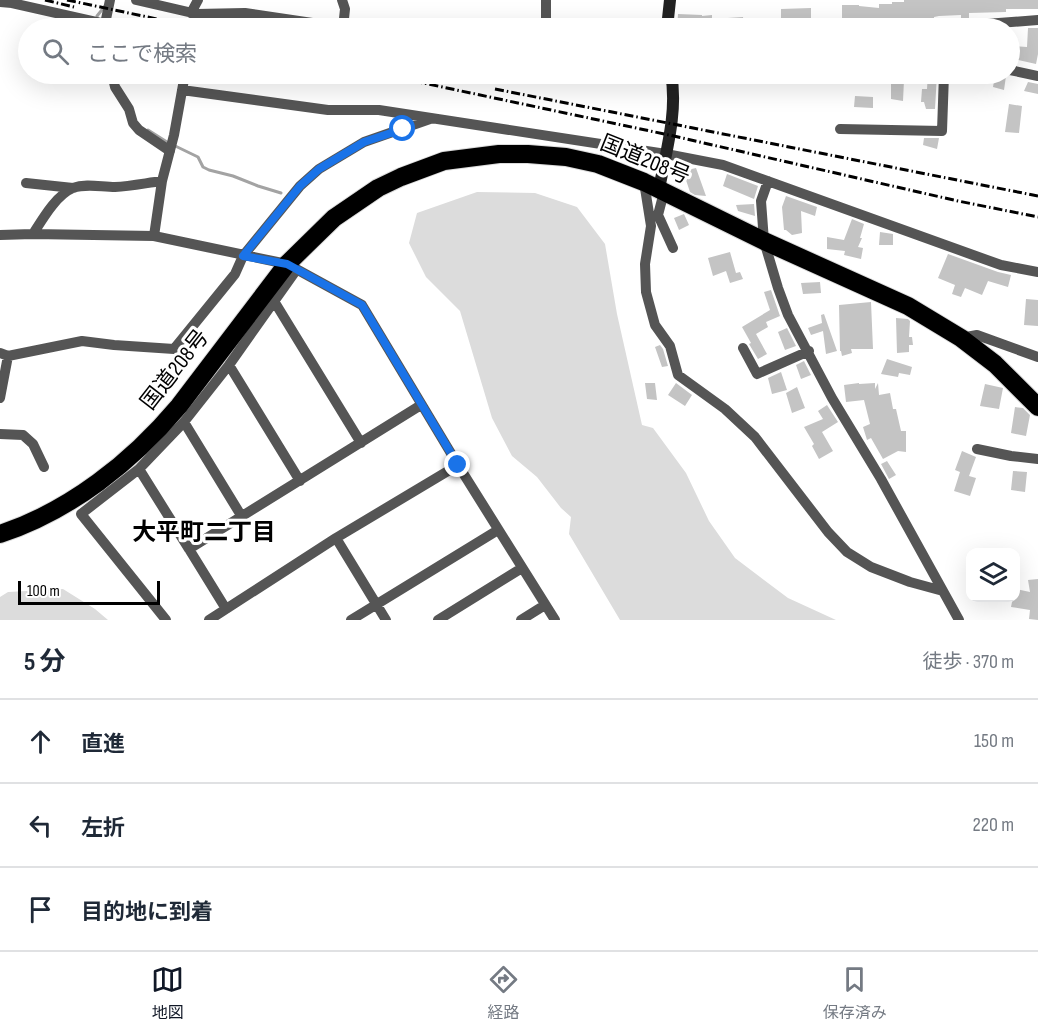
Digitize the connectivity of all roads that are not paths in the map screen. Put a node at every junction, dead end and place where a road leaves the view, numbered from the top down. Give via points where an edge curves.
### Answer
1 (110, 0) edge
2 (136, 0) edge
3 (198, 0) edge
4 (246, 0) edge
5 (342, 0) edge
6 (546, 0) edge
7 (670, 0) edge
8 (0, 2) edge
9 (191, 13) junction
10 (245, 13) junction
11 (72, 18) edge
12 (102, 18) edge
13 (278, 18) edge
14 (345, 18) edge
15 (546, 18) edge
16 (668, 18) edge
17 (1038, 20) edge
18 (1020, 21) edge
19 (1020, 72) edge
20 (1038, 76) edge
21 (114, 84) edge
22 (183, 84) edge
23 (673, 84) edge
24 (944, 84) edge
25 (182, 90) junction
26 (433, 118) junction
27 (840, 129) dead end
28 (170, 151) junction
29 (666, 154) junction
30 (162, 181) junction
31 (768, 181) junction
32 (26, 183) dead end
33 (73, 188) junction
34 (656, 188) junction
35 (33, 234) junction
36 (0, 235) edge
37 (154, 236) junction
38 (764, 241) junction
39 (0, 248) edge
40 (673, 248) dead end
41 (243, 256) junction
42 (292, 266) junction
43 (1038, 272) edge
44 (274, 301) junction
45 (961, 338) junction
46 (743, 348) dead end
47 (808, 351) junction
48 (4, 354) edge
49 (1038, 357) edge
50 (230, 365) junction
51 (0, 398) edge
52 (421, 405) junction
53 (1038, 407) edge
54 (184, 422) junction
55 (0, 434) edge
56 (361, 443) junction
57 (977, 449) dead end
58 (1038, 459) edge
59 (458, 465) junction
60 (44, 467) dead end
61 (139, 469) junction
62 (300, 481) junction
63 (242, 517) junction
64 (498, 530) junction
65 (0, 534) edge
66 (336, 538) junction
67 (189, 549) junction
68 (522, 568) junction
69 (943, 591) junction
70 (376, 605) junction
71 (546, 605) junction
72 (226, 609) junction
73 (166, 620) edge
74 (209, 620) edge
75 (351, 620) edge
76 (386, 620) edge
77 (438, 620) edge
78 (521, 620) edge
79 (555, 620) edge
80 (959, 620) edge

1 - 12 street
2 - 9 street
3 - 9 street
4 - 10 street
5 - 14 street
6 - 15 street
7 - 16 street
8 - 11 street
9 - 10 street
10 - 13 street
17 - 18 street
19 - 20 street
21 - 28 street via 133,123
22 - 25 street
23 - 29 street
24 - 27 street via 942,130
25 - 26 street via 328,110 379,110
25 - 28 street
26 - 29 street
26 - 41 street via 364,142 319,169 300,186
28 - 30 street
29 - 31 street via 723,165
29 - 34 street
30 - 33 street
30 - 37 street
31 - 38 street via 761,201
31 - 43 street via 1001,265
32 - 33 street
33 - 35 street via 63,194
34 - 38 highway, 国道208号
34 - 40 street via 658,215
34 - 42 highway, 国道208号 via 598,164 552,156 499,154 444,161 401,177 358,201 334,218
34 - 69 street via 645,264 646,292 655,326 670,346 678,375 755,436 847,552 871,567
35 - 36 street
35 - 37 street
36 - 39 street
37 - 41 street
38 - 45 highway, 国道208号 via 908,306
38 - 47 street via 781,297
41 - 42 street
41 - 48 street via 235,274 174,349 82,341
42 - 44 street
42 - 52 street via 362,305
42 - 65 highway, 国道208号 via 179,406 138,450 110,474 43,517
44 - 50 street
44 - 56 street
45 - 49 street via 977,335
45 - 53 highway, 国道208号
46 - 47 street via 757,374
47 - 69 street
48 - 51 street
50 - 54 street
50 - 62 street
52 - 56 street
52 - 59 street
54 - 61 street
54 - 63 street
55 - 60 street via 23,435 33,444
56 - 62 street
57 - 58 street
59 - 64 street
59 - 66 street
61 - 67 street
61 - 73 street via 81,514
62 - 63 street
63 - 67 street
64 - 68 street
64 - 70 street
66 - 70 street
66 - 72 street
67 - 72 street
68 - 71 street
68 - 77 street
69 - 80 street
70 - 75 street
70 - 76 street
71 - 78 street
71 - 79 street
72 - 74 street

